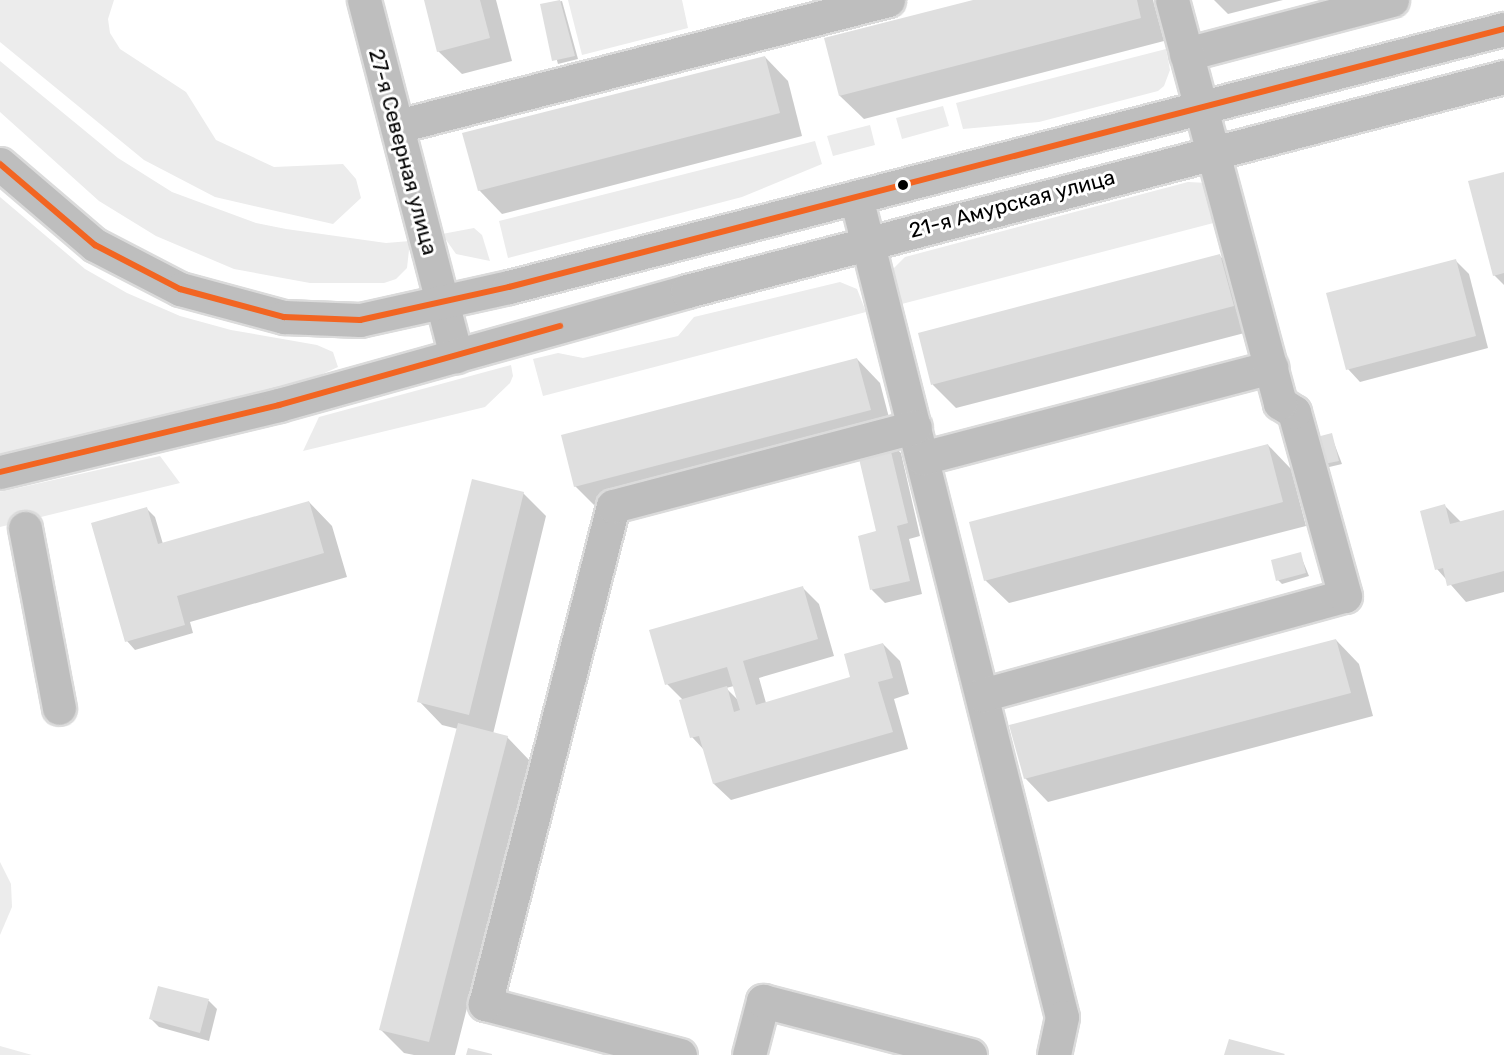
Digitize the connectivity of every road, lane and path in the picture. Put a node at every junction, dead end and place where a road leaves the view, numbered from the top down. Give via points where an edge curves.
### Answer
1 (364, 0) edge
2 (888, 0) edge
3 (1172, 0) edge
4 (1392, 0) edge
5 (1504, 29) edge
6 (1186, 54) junction
7 (1504, 76) edge
8 (1200, 106) junction
9 (398, 126) junction
10 (1213, 151) junction
11 (0, 164) edge
12 (856, 197) junction
13 (868, 243) junction
14 (443, 303) junction
15 (456, 356) junction
16 (1270, 367) junction
17 (915, 427) junction
18 (922, 458) junction
19 (0, 472) edge
20 (25, 528) dead end
21 (982, 695) junction
22 (59, 708) dead end
23 (681, 1055) edge
24 (749, 1055) edge
25 (970, 1055) edge
26 (1054, 1055) edge

1 - 9 main road, 27-я Северная улица
2 - 9 main road
3 - 6 main road
4 - 6 main road
5 - 8 main road
6 - 8 main road
7 - 10 main road, 21-я Амурская улица
8 - 10 main road
8 - 12 main road
9 - 14 main road, 27-я Северная улица
10 - 13 main road, 21-я Амурская улица
10 - 16 main road
11 - 14 main road via 95,245 129,265 200,295 284,317 325,321 398,315
12 - 13 main road
12 - 14 main road
13 - 15 main road, 21-я Амурская улица
13 - 17 main road
14 - 15 main road, 27-я Северная улица
15 - 19 main road, 21-я Амурская улица via 279,405
16 - 18 main road
16 - 21 main road via 1280,403 1294,412 1344,596
17 - 18 main road
17 - 23 main road via 613,506 485,1004
18 - 21 main road
20 - 22 main road
21 - 26 main road via 1062,1017
24 - 25 main road via 763,1001

